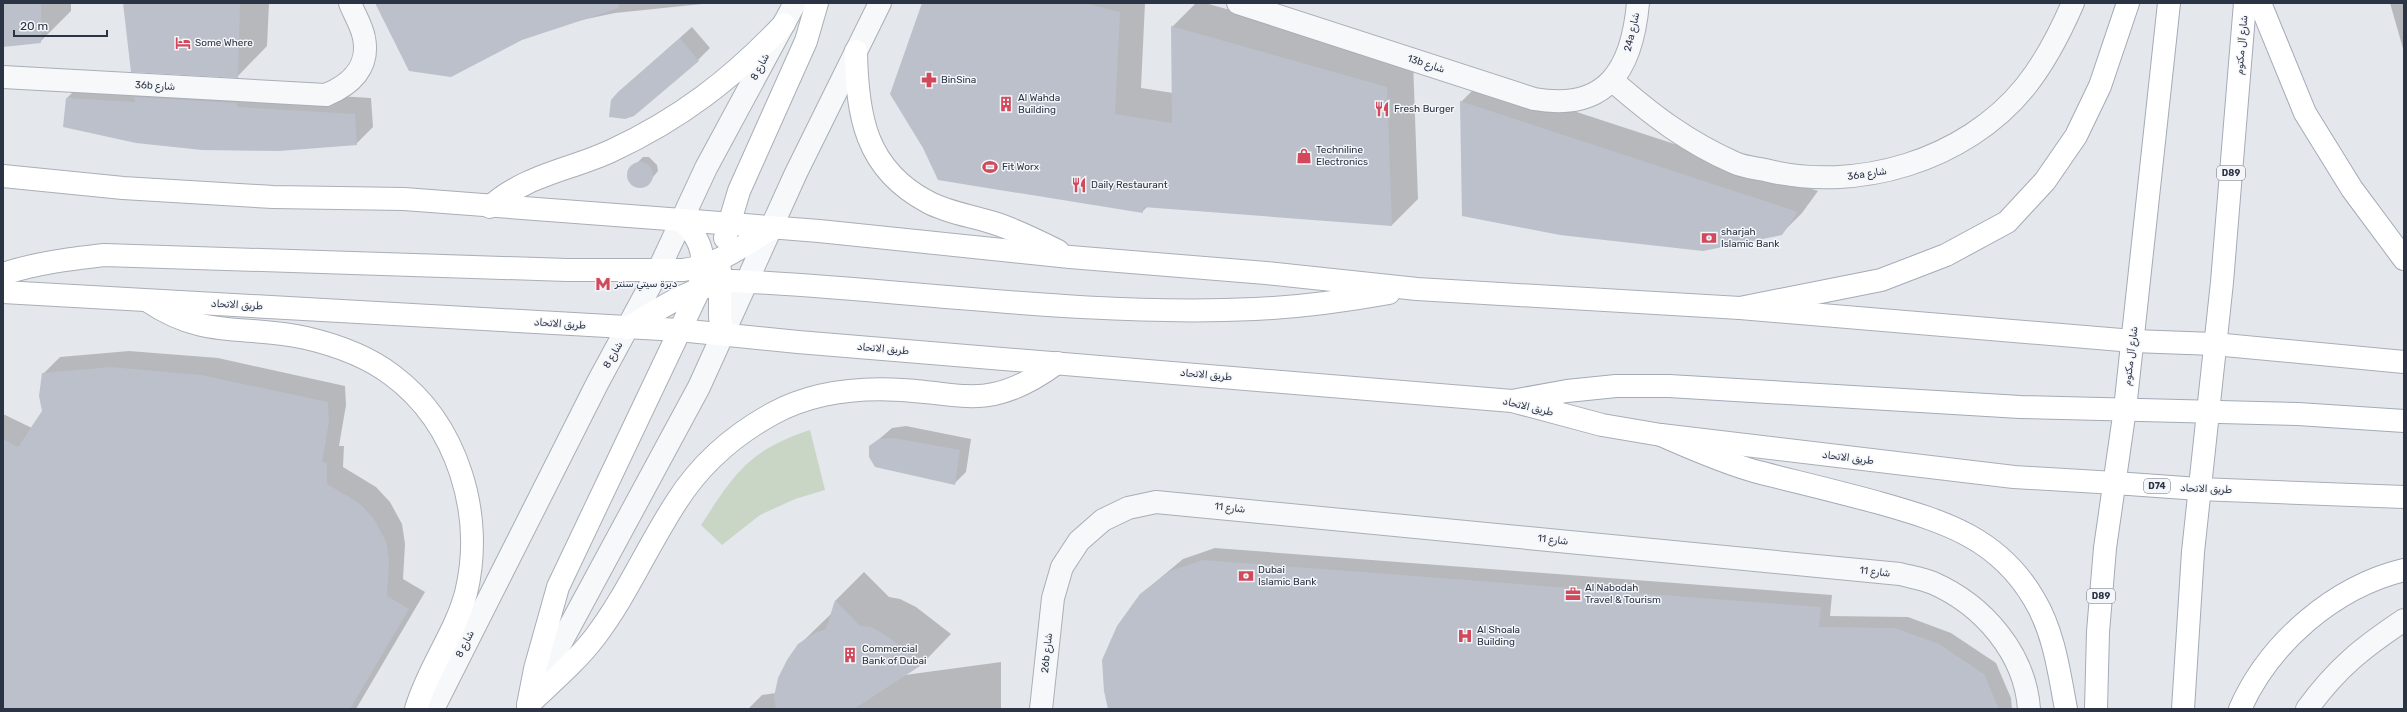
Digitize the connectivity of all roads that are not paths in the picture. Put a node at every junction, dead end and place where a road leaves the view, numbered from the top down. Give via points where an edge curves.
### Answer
1 (350, 3) edge
2 (795, 3) edge
3 (816, 3) edge
4 (880, 3) edge
5 (1638, 3) edge
6 (2073, 3) edge
7 (2128, 3) edge
8 (2169, 3) edge
9 (2245, 3) edge
10 (2260, 3) edge
11 (1245, 4) edge
12 (784, 24) junction
13 (856, 50) junction
14 (3, 77) edge
15 (1613, 81) junction
16 (3, 176) edge
17 (490, 207) junction
18 (682, 220) junction
19 (728, 225) junction
20 (771, 229) junction
21 (1070, 257) junction
22 (2404, 259) edge
23 (711, 263) junction
24 (658, 271) junction
25 (3, 274) edge
26 (720, 282) junction
27 (746, 282) junction
28 (1417, 289) junction
29 (699, 290) junction
30 (3, 292) edge
31 (145, 299) junction
32 (1740, 308) junction
33 (628, 328) junction
34 (679, 330) junction
35 (722, 334) junction
36 (2132, 341) junction
37 (2214, 344) junction
38 (2404, 362) edge
39 (1057, 363) junction
40 (1512, 401) junction
41 (2125, 409) junction
42 (2208, 411) junction
43 (2404, 421) edge
44 (1661, 436) junction
45 (2115, 483) junction
46 (2199, 489) junction
47 (2404, 497) edge
48 (2404, 570) edge
49 (1054, 598) joint
50 (2404, 620) edge
51 (526, 707) edge
52 (416, 709) edge
53 (433, 709) edge
54 (1041, 709) edge
55 (2029, 709) edge
56 (2066, 709) edge
57 (2096, 709) edge
58 (2183, 709) edge
59 (2240, 709) edge
60 (2307, 709) edge

1 - 14 street, 36b شارع via 364,38 364,57 357,75 343,88 326,95
2 - 12 street, شارع 8
3 - 19 main road via 806,41 739,190
4 - 13 street
5 - 15 street, 24a شارع via 1632,43
6 - 15 street, 36a شارع via 2055,45 2025,88 1986,124 1942,151 1892,170 1841,178 1788,176 1737,164 1689,141
7 - 32 main road via 2100,86 2076,136 2044,181 2007,222 1946,255 1881,280
8 - 36 main road, شارع آل مكتوم / D89
9 - 37 main road, شارع آل مكتوم / D89 via 2222,282
10 - 22 main road via 2305,113 2352,189
11 - 15 street, 13b شارع via 1534,99 1555,103 1576,101 1596,93
12 - 17 main road via 754,56 721,85 686,110 609,152 516,187
12 - 18 street, شارع 8 via 706,168
13 - 20 street
13 - 21 main road via 857,86 868,141 884,167 905,187 928,203 995,223 1033,238
16 - 17 main road via 131,189 274,197 404,199
17 - 18 main road
18 - 19 main road
18 - 23 main road via 697,235 702,251
18 - 24 street, شارع 8
19 - 20 main road
19 - 23 main road
20 - 21 main road via 819,231
20 - 23 main road
20 - 27 street
21 - 28 main road via 1266,273
23 - 24 main road
23 - 26 main road
23 - 29 main road
24 - 25 main road via 104,255 62,260
24 - 33 street, شارع 8
26 - 27 main road
26 - 29 main road
26 - 35 main road
27 - 28 main road via 1115,308 1197,310 1255,309 1341,301
27 - 35 street
28 - 32 main road
29 - 33 main road via 674,300
29 - 34 main road
30 - 31 main road, طريق الاتحاد / D74
31 - 33 main road, طريق الاتحاد / D74
31 - 52 main road via 165,312 209,328 303,337 329,343 354,353 392,374 409,389 436,422 463,477 471,516 472,555 466,594 452,630 434,662
32 - 36 main road
33 - 34 main road, طريق الاتحاد / D74
33 - 53 street, شارع 8 via 598,382
34 - 35 main road, طريق الاتحاد / D74
34 - 51 main road via 558,587
35 - 39 main road, طريق الاتحاد / D74
35 - 51 street via 699,387
36 - 37 main road
36 - 41 main road, شارع آل مكتوم / D89
37 - 38 main road
37 - 42 main road, شارع آل مكتوم / D89
39 - 40 main road, طريق الاتحاد / D74
39 - 51 main road via 1019,387 993,395 965,396 899,389 856,389 813,397 773,413 736,437 704,466 677,501 595,636 570,666
40 - 41 main road via 1567,391 1616,386 1669,386 2020,407
40 - 44 main road, طريق الاتحاد / D74 via 1602,425
41 - 42 main road
41 - 45 main road, شارع آل مكتوم / D89
42 - 43 main road
42 - 46 main road, شارع آل مكتوم / D89
44 - 45 main road, طريق الاتحاد / D74 via 2014,477
44 - 56 main road via 1752,470 1930,517 1962,531 1991,549 2012,569 2030,593 2048,627
45 - 46 main road, طريق الاتحاد / D74
45 - 57 main road, شارع آل مكتوم / D89 via 2105,548
46 - 47 main road, طريق الاتحاد / D74
46 - 58 main road, شارع آل مكتوم / D89
48 - 59 main road via 2350,591 2310,618 2275,651 2248,691
49 - 54 street, 26b شارع
49 - 55 street, شارع 11 via 1062,567 1079,541 1103,520 1128,508 1156,502 1900,574 1938,585 1961,597 1986,618 2006,644 2021,673
50 - 60 street via 2368,644 2330,678

